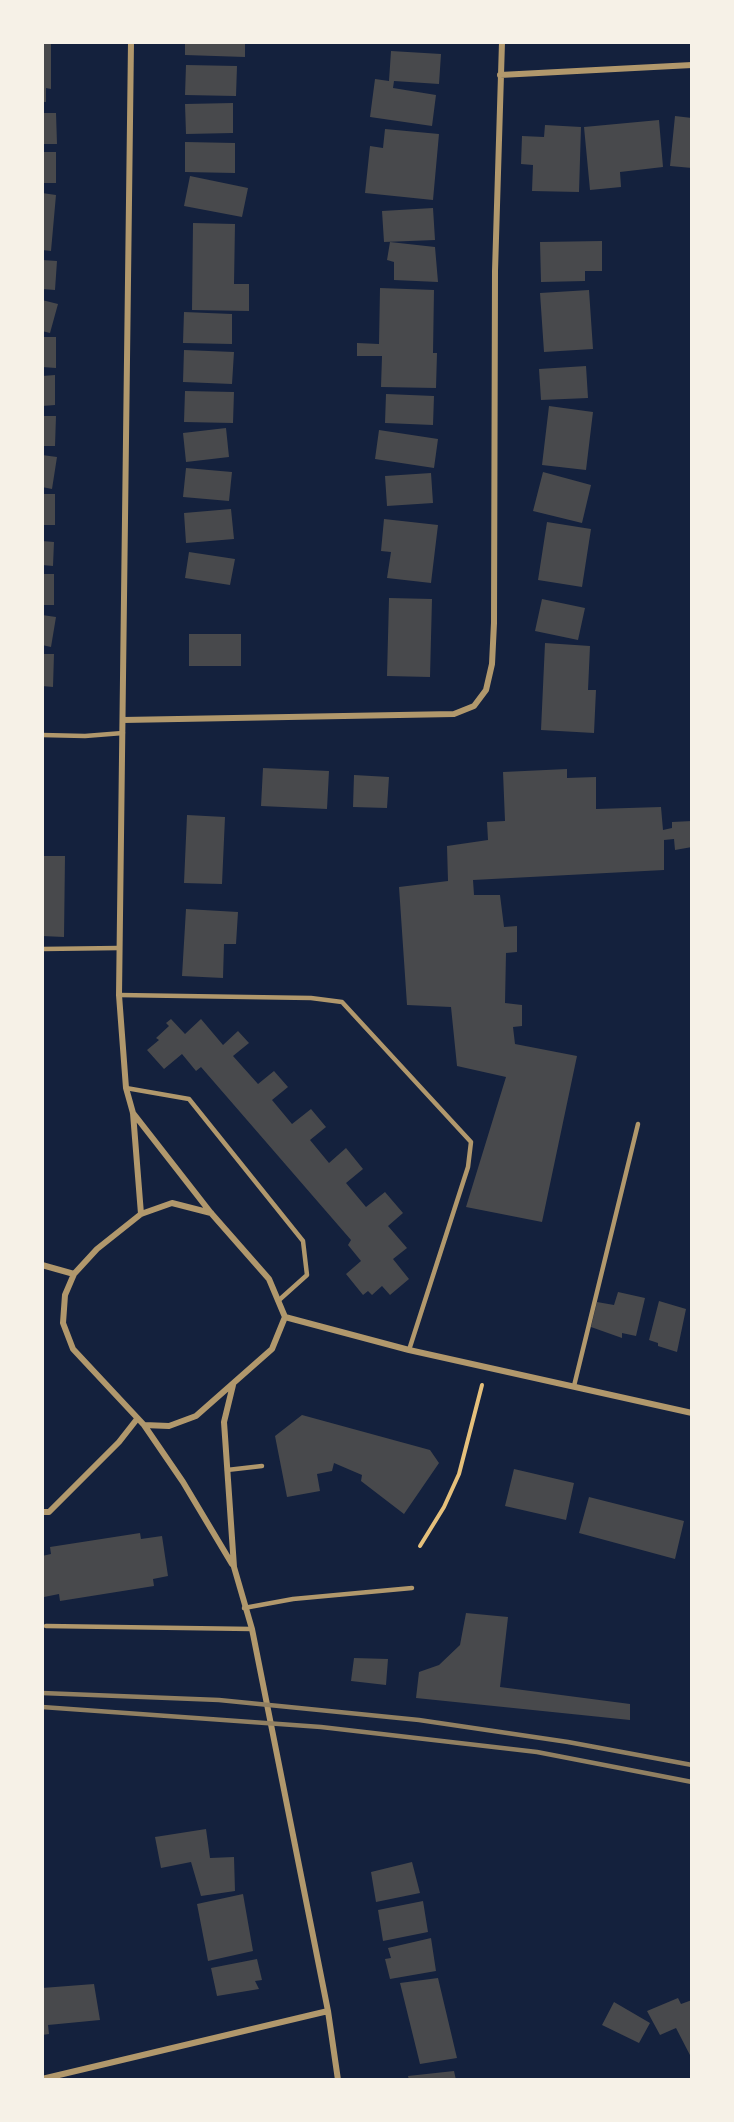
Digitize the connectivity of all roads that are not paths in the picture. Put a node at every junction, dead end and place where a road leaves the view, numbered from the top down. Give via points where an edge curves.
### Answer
1 (131, 42) edge
2 (502, 42) edge
3 (692, 65) edge
4 (500, 75) junction
5 (123, 720) junction
6 (123, 733) junction
7 (42, 735) edge
8 (119, 948) junction
9 (42, 949) edge
10 (119, 996) junction
11 (126, 1088) junction
12 (133, 1113) junction
13 (638, 1124) dead end
14 (211, 1213) junction
15 (141, 1214) junction
16 (42, 1265) edge
17 (74, 1274) junction
18 (278, 1301) junction
19 (285, 1317) junction
20 (409, 1350) junction
21 (233, 1383) junction
22 (574, 1386) junction
23 (692, 1413) edge
24 (136, 1419) junction
25 (144, 1425) junction
26 (262, 1466) dead end
27 (227, 1470) junction
28 (42, 1512) edge
29 (234, 1567) junction
30 (412, 1588) dead end
31 (244, 1608) junction
32 (46, 1626) dead end
33 (252, 1629) junction
34 (328, 2012) junction
35 (42, 2079) edge
36 (338, 2080) edge

1 - 5 street
2 - 4 street
3 - 4 street
4 - 5 street via 494,623 486,690 474,706 454,714
5 - 6 street
6 - 7 lane
6 - 8 street
8 - 9 lane
8 - 10 street
10 - 11 street
10 - 20 lane via 311,998 342,1002 471,1142 468,1167
11 - 12 street
11 - 18 lane via 189,1100 303,1241 307,1275
12 - 14 street
12 - 15 street
13 - 22 lane
14 - 15 street via 172,1203
14 - 18 street via 269,1279
15 - 17 street
16 - 17 street
17 - 24 street via 65,1295 63,1323 73,1349
18 - 19 street
19 - 20 street
19 - 21 street via 272,1348
20 - 22 street
21 - 25 street via 196,1416 169,1426
21 - 27 street via 224,1422
22 - 23 street
24 - 25 street
24 - 28 street via 119,1442 49,1512
25 - 29 street
26 - 27 lane
27 - 29 street
29 - 31 street
30 - 31 lane via 293,1599
31 - 33 street
32 - 33 lane
33 - 34 street
34 - 35 street
34 - 36 street

